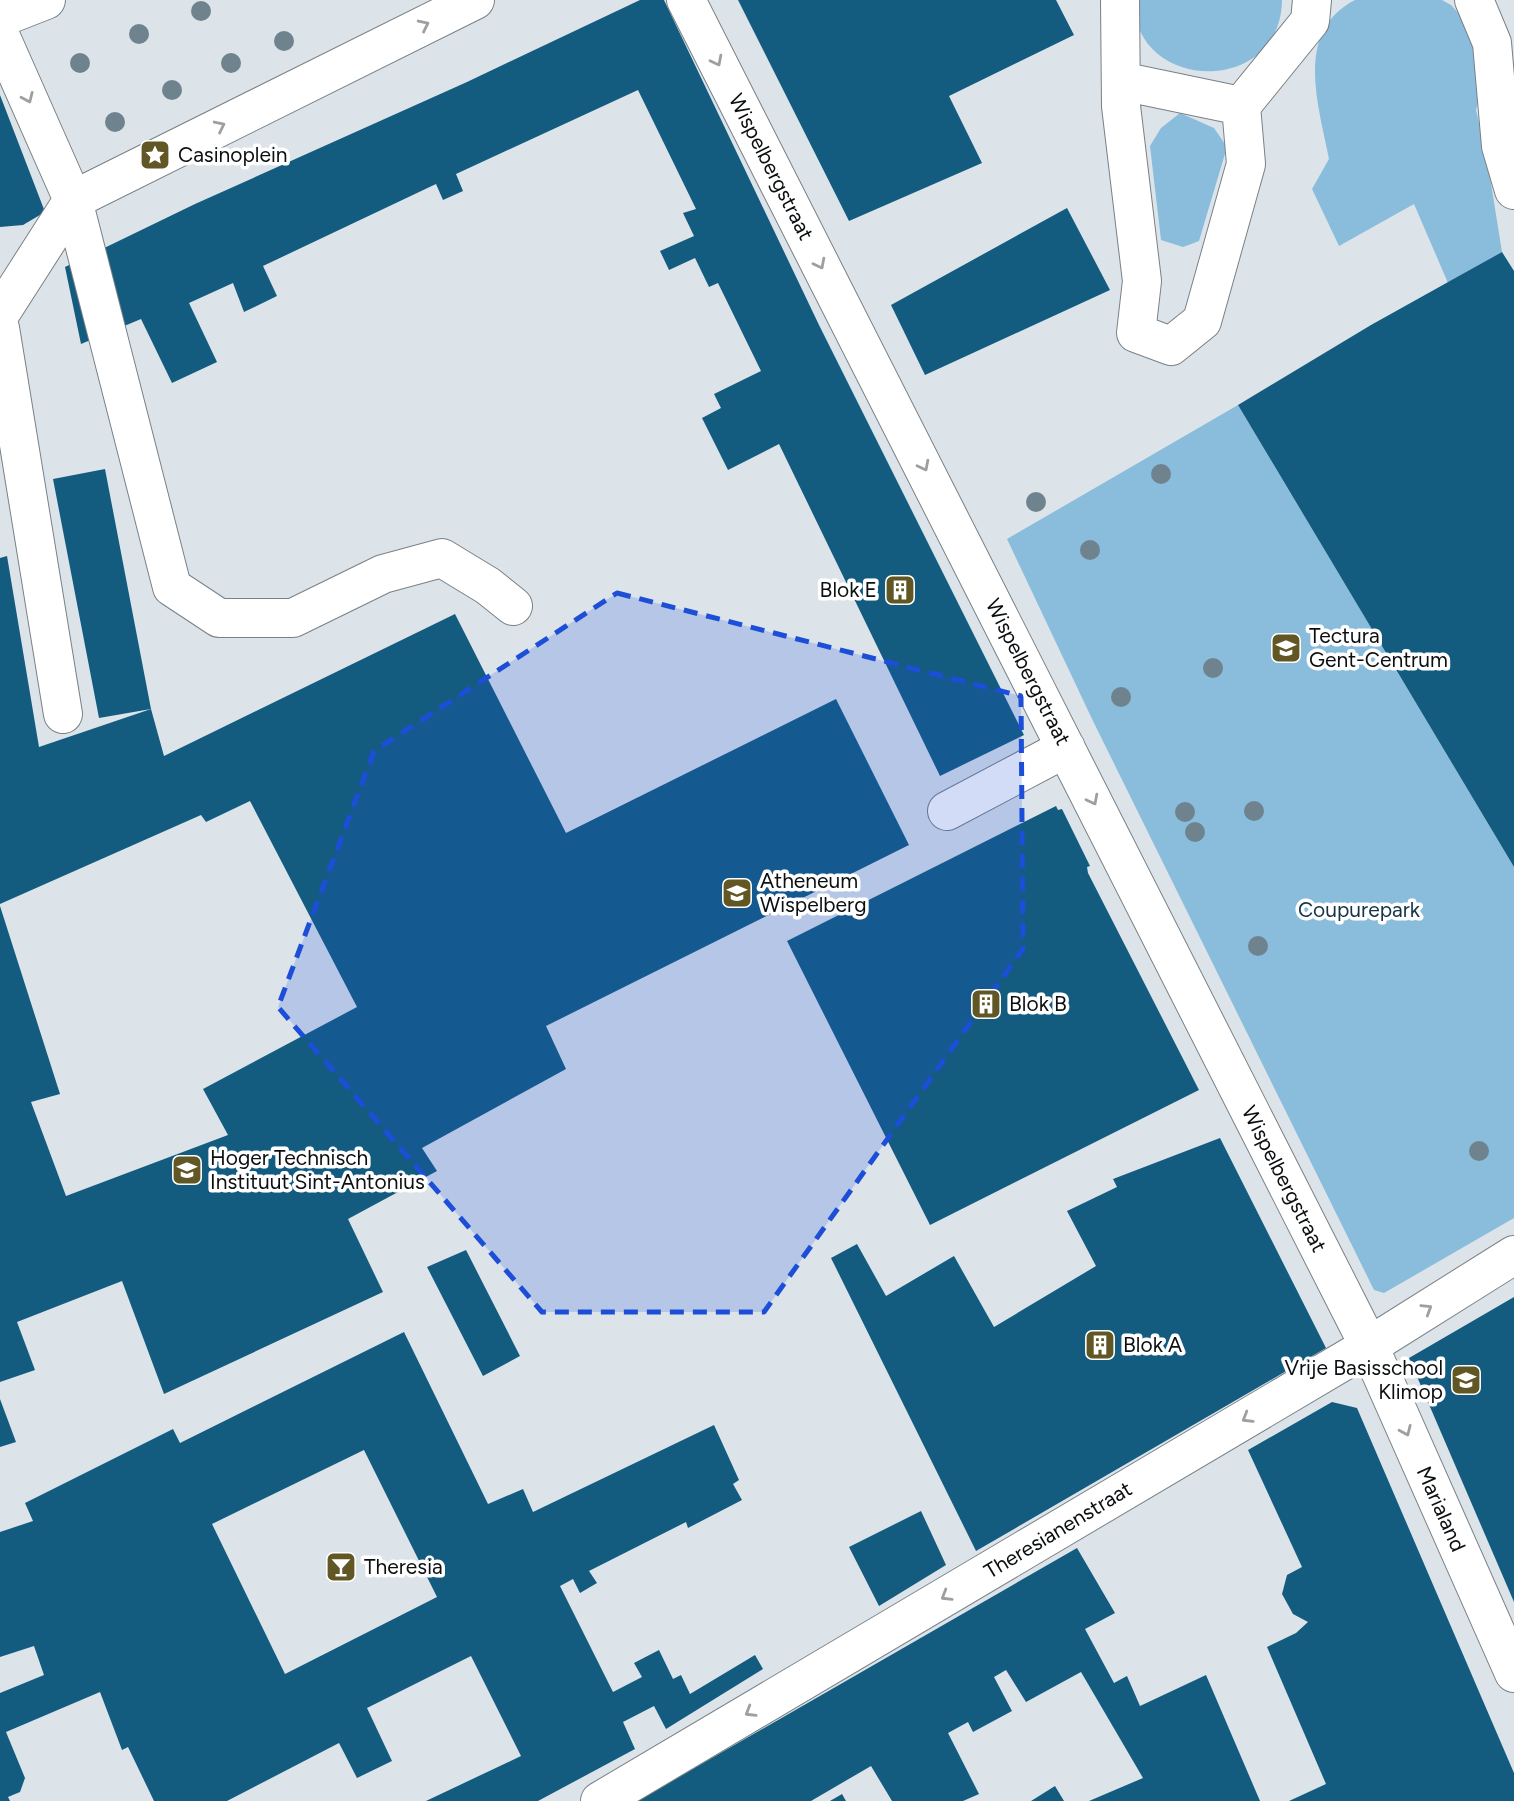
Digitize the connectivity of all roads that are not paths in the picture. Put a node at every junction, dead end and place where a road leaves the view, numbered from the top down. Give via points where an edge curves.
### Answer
1 (46, 0) edge
2 (475, 0) edge
3 (686, 0) edge
4 (1120, 0) edge
5 (1312, 0) edge
6 (1474, 0) edge
7 (0, 18) edge
8 (0, 35) edge
9 (1121, 81) junction
10 (1241, 106) junction
11 (1514, 190) edge
12 (73, 200) junction
13 (0, 314) edge
14 (0, 328) edge
15 (513, 606) dead end
16 (64, 714) dead end
17 (1066, 748) junction
18 (947, 811) dead end
19 (1514, 1255) edge
20 (1369, 1346) junction
21 (1514, 1673) edge
22 (600, 1801) edge

1 - 7 street
12 -> 2 street
3 -> 17 street, Wispelbergstraat
4 - 9 street
5 - 10 street via 1310,21
6 - 11 street via 1492,44 1501,146
8 -> 12 street
9 - 10 street
9 - 10 street via 1142,281 1136,333 1171,346 1202,321 1246,164
12 - 13 street
12 - 15 street via 172,587 219,618 293,618 383,574 442,558
14 - 16 street
17 - 18 street
17 -> 20 street, Wispelbergstraat
20 -> 19 street, Theresianenstraat
20 -> 21 street, Marialand
20 -> 22 street, Theresianenstraat

